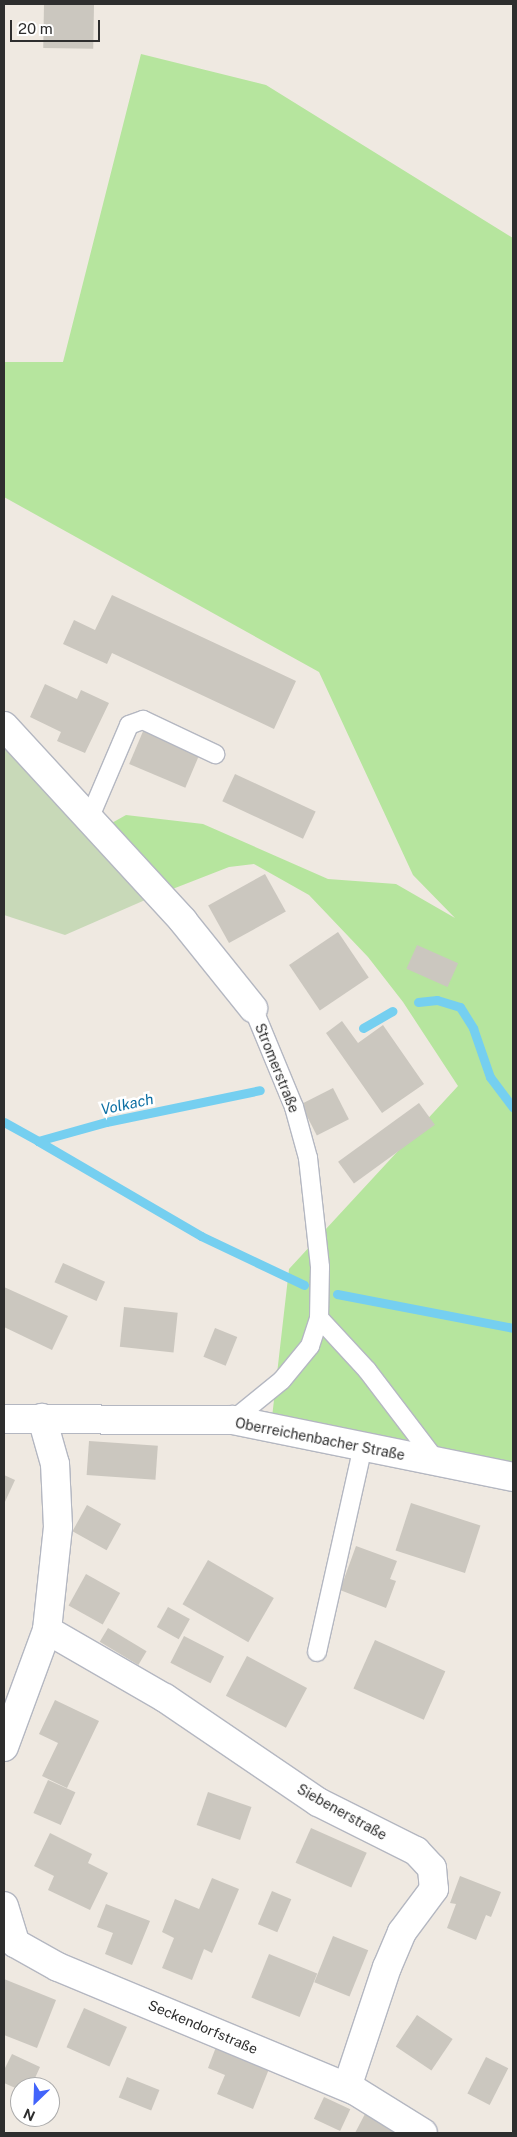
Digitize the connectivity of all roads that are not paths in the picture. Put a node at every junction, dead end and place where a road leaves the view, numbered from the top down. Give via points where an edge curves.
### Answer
1 (4, 726) edge
2 (216, 754) dead end
3 (89, 819) junction
4 (253, 1008) joint
5 (319, 1318) junction
6 (42, 1418) junction
7 (4, 1419) edge
8 (234, 1420) junction
9 (363, 1447) junction
10 (437, 1462) junction
11 (513, 1478) edge
12 (47, 1630) junction
13 (317, 1652) dead end
14 (4, 1747) edge
15 (4, 1906) edge
16 (347, 2087) junction
17 (422, 2133) edge

1 - 3 street, Stromerstraße
2 - 3 lane via 144,720 129,725
3 - 4 street, Stromerstraße via 182,921
4 - 5 lane, Stromerstraße via 294,1107 308,1158 320,1267
5 - 8 lane, Stromerstraße via 310,1346 282,1380
5 - 10 lane via 367,1370
6 - 7 street, Oberreichenbacher Straße
6 - 8 street, Oberreichenbacher Straße
6 - 12 street via 55,1464 58,1527
8 - 9 street, Oberreichenbacher Straße
9 - 10 street, Oberreichenbacher Straße
9 - 13 lane
10 - 11 street, Oberreichenbacher Straße
12 - 14 street
12 - 16 street, Siebenerstraße via 165,1698 318,1802 416,1852 432,1868 434,1889 402,1932
15 - 16 street, Seckendorfstraße via 15,1943 58,1967
16 - 17 street, Seckendorfstraße

